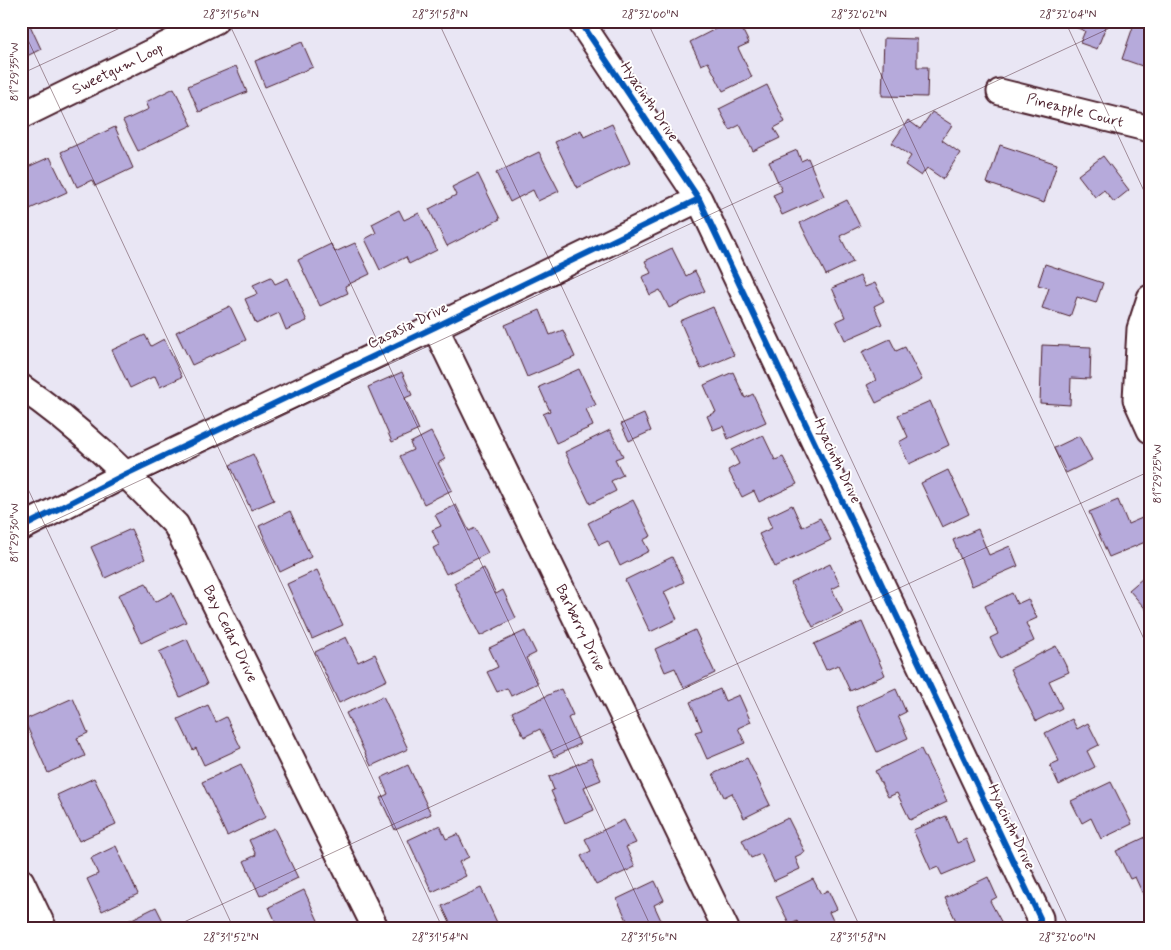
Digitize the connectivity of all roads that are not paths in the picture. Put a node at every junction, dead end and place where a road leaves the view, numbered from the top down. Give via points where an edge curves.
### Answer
1 (215, 21) edge
2 (580, 21) edge
3 (1000, 92) dead end
4 (21, 116) edge
5 (1150, 130) edge
6 (699, 199) junction
7 (1150, 298) edge
8 (435, 327) junction
9 (21, 387) edge
10 (1150, 430) edge
11 (126, 474) junction
12 (21, 528) edge
13 (21, 881) edge
14 (44, 929) edge
15 (376, 929) edge
16 (726, 929) edge
17 (1040, 929) edge

1 - 4 street, Sweetgum Loop
2 - 6 street, Hyacinth Drive
3 - 5 street, Pineapple Court
6 - 8 street, Casasia Drive
6 - 17 street, Hyacinth Drive via 1040,918
7 - 10 street via 1140,329 1136,400
8 - 11 street, Casasia Drive
8 - 16 street, Barberry Drive
9 - 11 street, Bay Cedar Drive via 53,409
11 - 12 street, Casasia Drive
11 - 15 street, Bay Cedar Drive via 176,525
13 - 14 street

